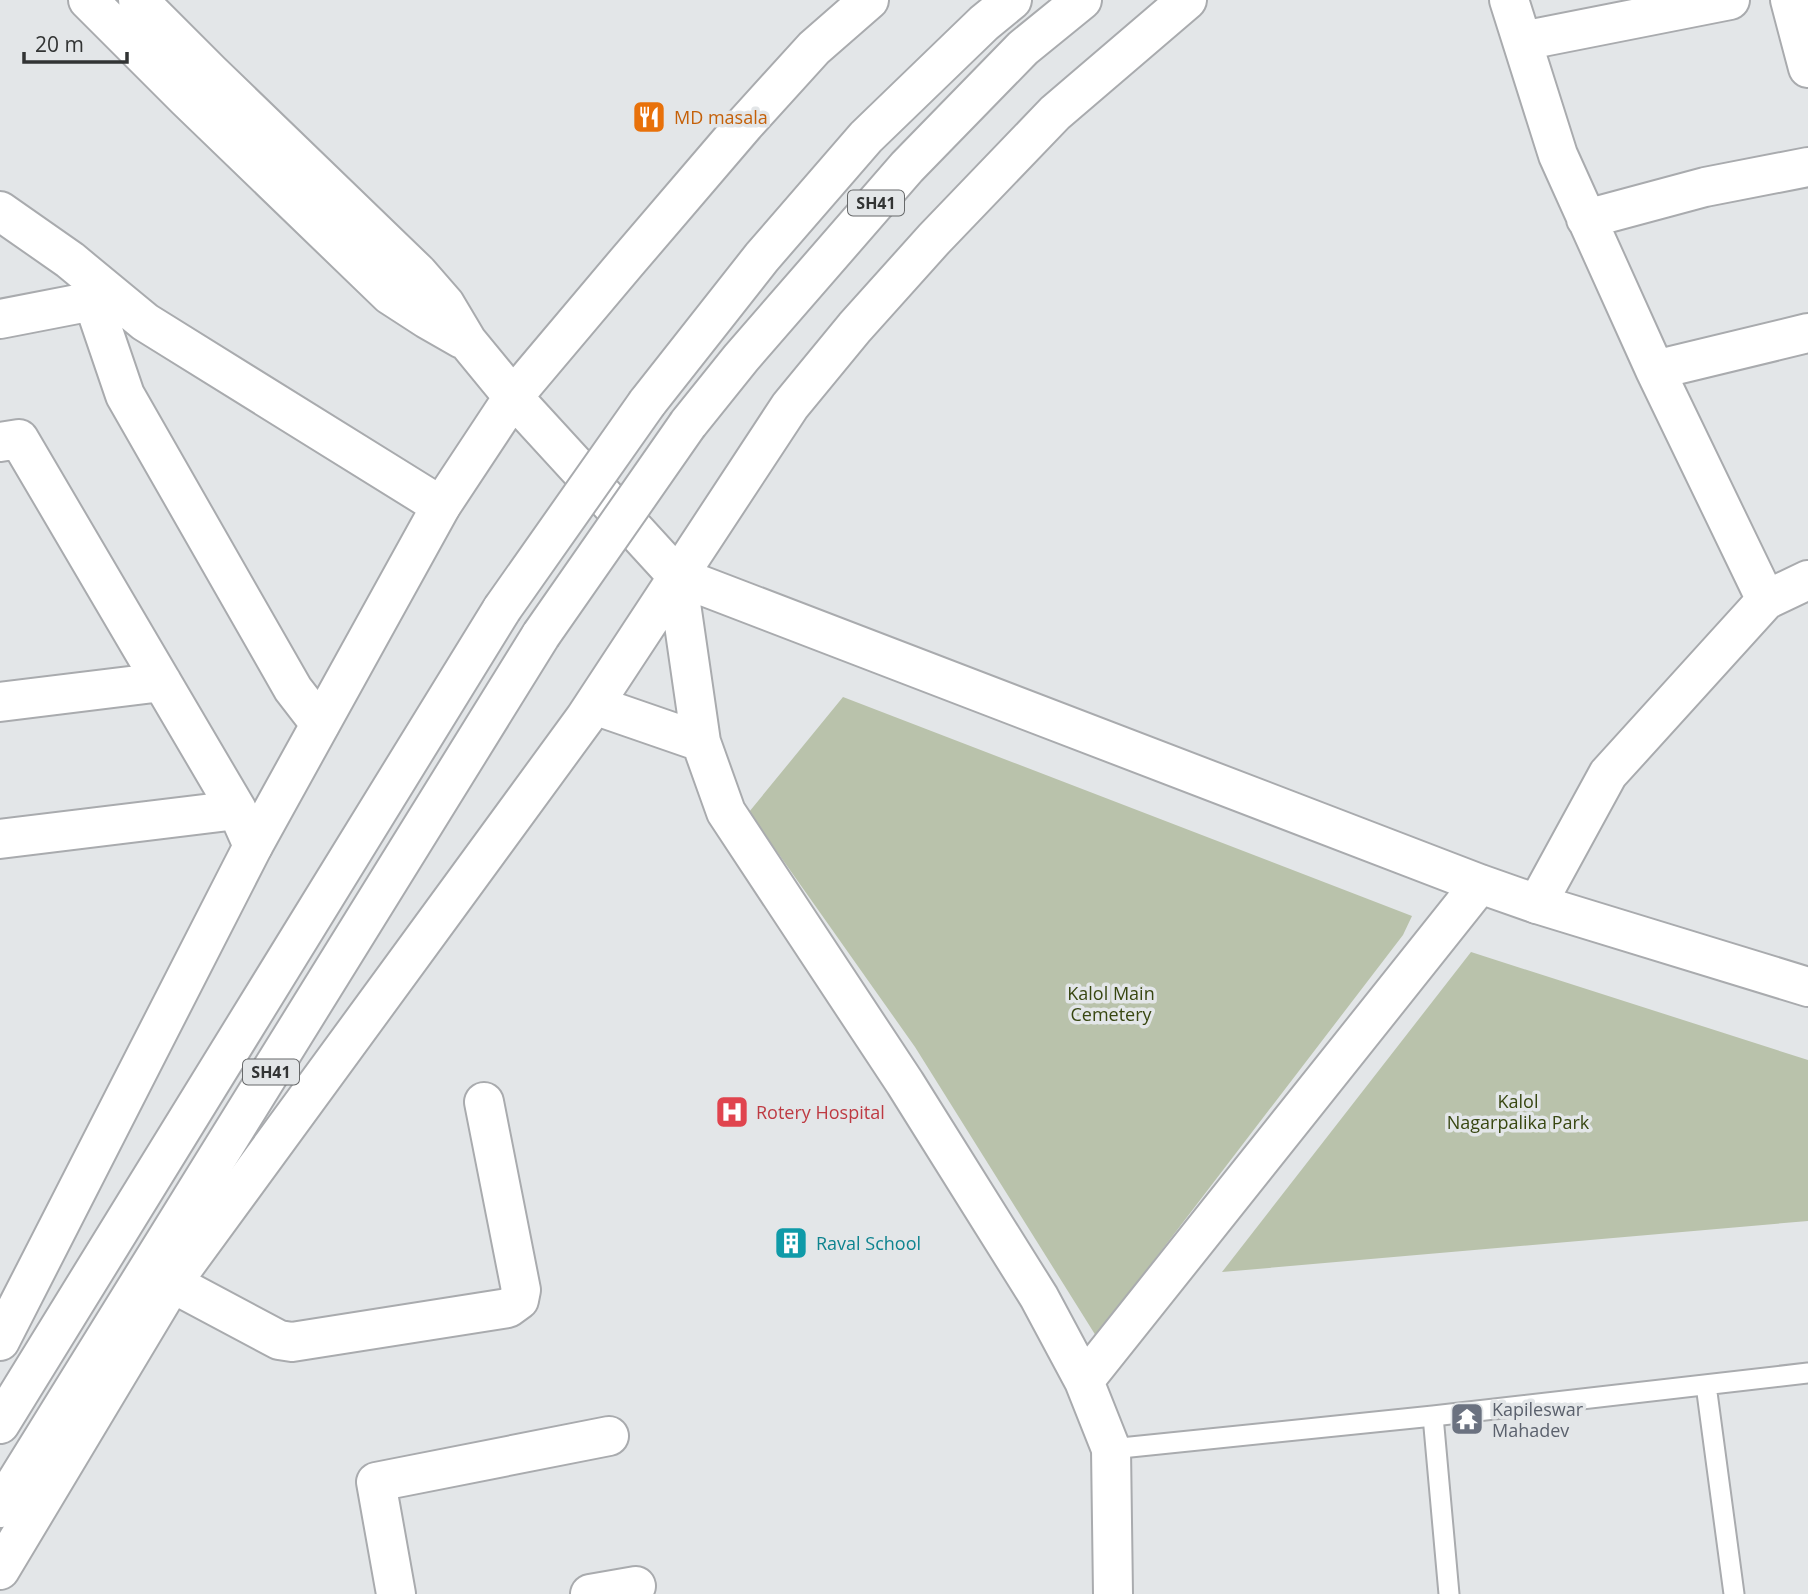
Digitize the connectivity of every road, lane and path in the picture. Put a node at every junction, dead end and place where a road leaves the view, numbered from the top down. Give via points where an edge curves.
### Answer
1 (88, 0) edge
2 (138, 0) edge
3 (869, 0) edge
4 (1012, 0) edge
5 (1082, 0) edge
6 (1187, 0) edge
7 (1509, 0) edge
8 (1730, 0) edge
9 (1790, 0) edge
10 (1522, 41) junction
11 (1808, 68) edge
12 (1808, 167) edge
13 (0, 211) edge
14 (1586, 219) junction
15 (0, 319) edge
16 (1808, 333) edge
17 (467, 341) junction
18 (1655, 370) junction
19 (513, 397) junction
20 (0, 442) edge
21 (441, 506) junction
22 (677, 576) junction
23 (1808, 580) edge
24 (1766, 600) junction
25 (162, 682) junction
26 (0, 702) edge
27 (594, 705) junction
28 (320, 724) junction
29 (701, 742) junction
30 (237, 810) junction
31 (0, 839) edge
32 (253, 846) junction
33 (1480, 884) junction
34 (1537, 904) junction
35 (1808, 987) edge
36 (484, 1102) dead end
37 (172, 1283) junction
38 (0, 1341) edge
39 (1808, 1373) edge
40 (1084, 1381) junction
41 (1706, 1385) junction
42 (1433, 1416) junction
43 (0, 1424) edge
44 (609, 1436) dead end
45 (1111, 1449) junction
46 (0, 1508) edge
47 (0, 1570) edge
48 (636, 1586) dead end
49 (396, 1594) edge
50 (590, 1594) edge
51 (1113, 1594) edge
52 (1449, 1594) edge
53 (1734, 1594) edge

1 - 17 street via 390,295
2 - 17 street via 418,273 446,304
3 - 19 street via 814,47
4 - 43 street, SH41, bridge via 866,137 762,257 647,403 502,609
5 - 46 street, SH41, bridge via 1023,48 907,167 688,424 541,635
6 - 22 street via 1055,113 855,327 790,406
7 - 10 street
8 - 10 street
9 - 11 street
10 - 14 street via 1558,155
12 - 14 street via 1705,187
13 - 21 street via 70,260 145,322
14 - 18 street
15 - 28 street via 93,301 125,395 293,689
16 - 18 street
17 - 19 street
18 - 24 street
19 - 21 street
19 - 22 street
20 - 25 street via 19,439
21 - 28 street
22 - 27 street
22 - 29 street
22 - 33 street
23 - 24 street
24 - 34 street via 1608,774
25 - 26 street
25 - 30 street
27 - 29 street
27 - 37 street
28 - 32 street
29 - 40 street via 726,812 905,1083 1039,1297
30 - 31 street
30 - 32 street
32 - 38 street
33 - 34 street
33 - 40 street
34 - 35 street
36 - 37 street via 521,1290 519,1300 508,1308 292,1342 279,1340
37 - 47 street
39 - 41 lane
40 - 45 street
41 - 42 lane
41 - 53 lane
42 - 45 lane
42 - 52 lane
44 - 49 street via 376,1482
45 - 51 street
48 - 50 street

